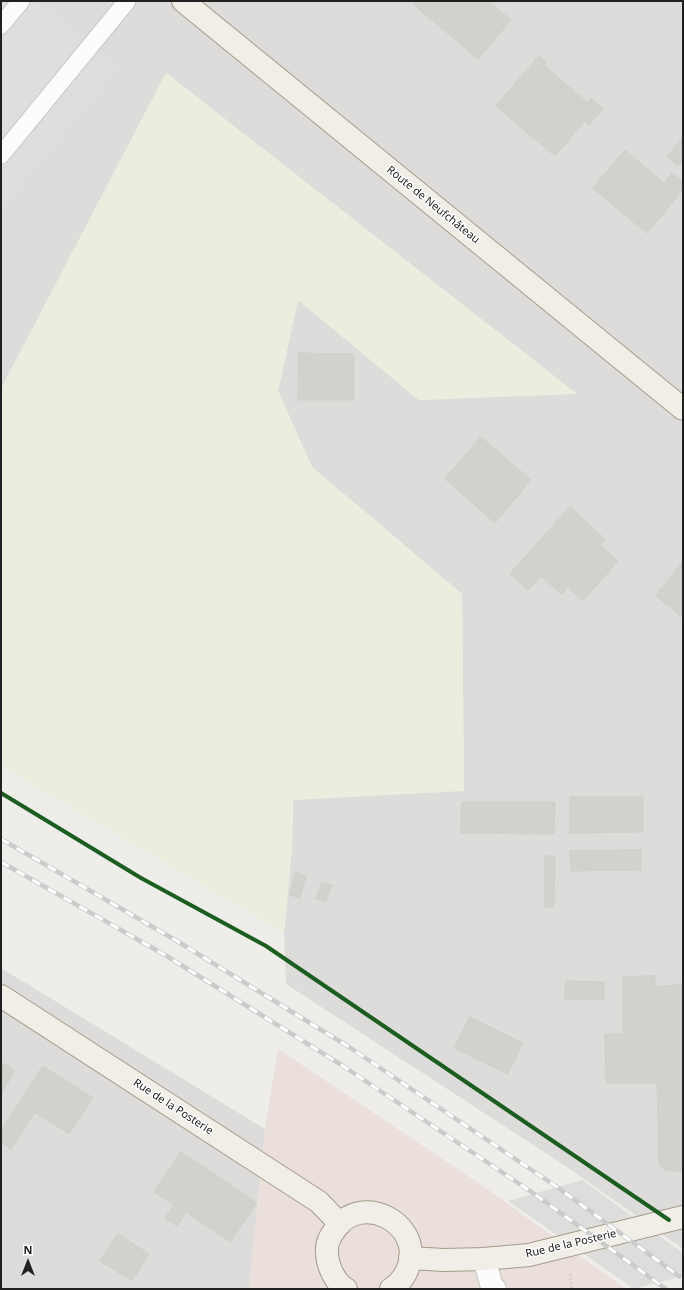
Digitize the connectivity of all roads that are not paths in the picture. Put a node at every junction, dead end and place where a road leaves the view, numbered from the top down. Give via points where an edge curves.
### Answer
1 (21, 1) edge
2 (128, 1) edge
3 (183, 1) edge
4 (1, 25) edge
5 (1, 155) edge
6 (683, 409) edge
7 (1, 996) edge
8 (683, 1217) edge
9 (340, 1224) junction
10 (410, 1258) junction
11 (484, 1259) junction
12 (346, 1289) edge
13 (391, 1289) edge
14 (495, 1289) edge

1 - 4 lane
2 - 5 lane
3 - 6 main road, Route de Neufchâteau
7 - 9 main road, Rue de la Posterie via 319,1202
8 - 11 main road, Rue de la Posterie via 529,1255
9 - 10 main road via 348,1217 360,1213 377,1213 387,1217 408,1235
9 - 12 main road via 329,1238 326,1252 331,1271
10 - 11 main road, Rue de la Posterie
10 - 13 main road via 405,1275
11 - 14 street via 492,1287

